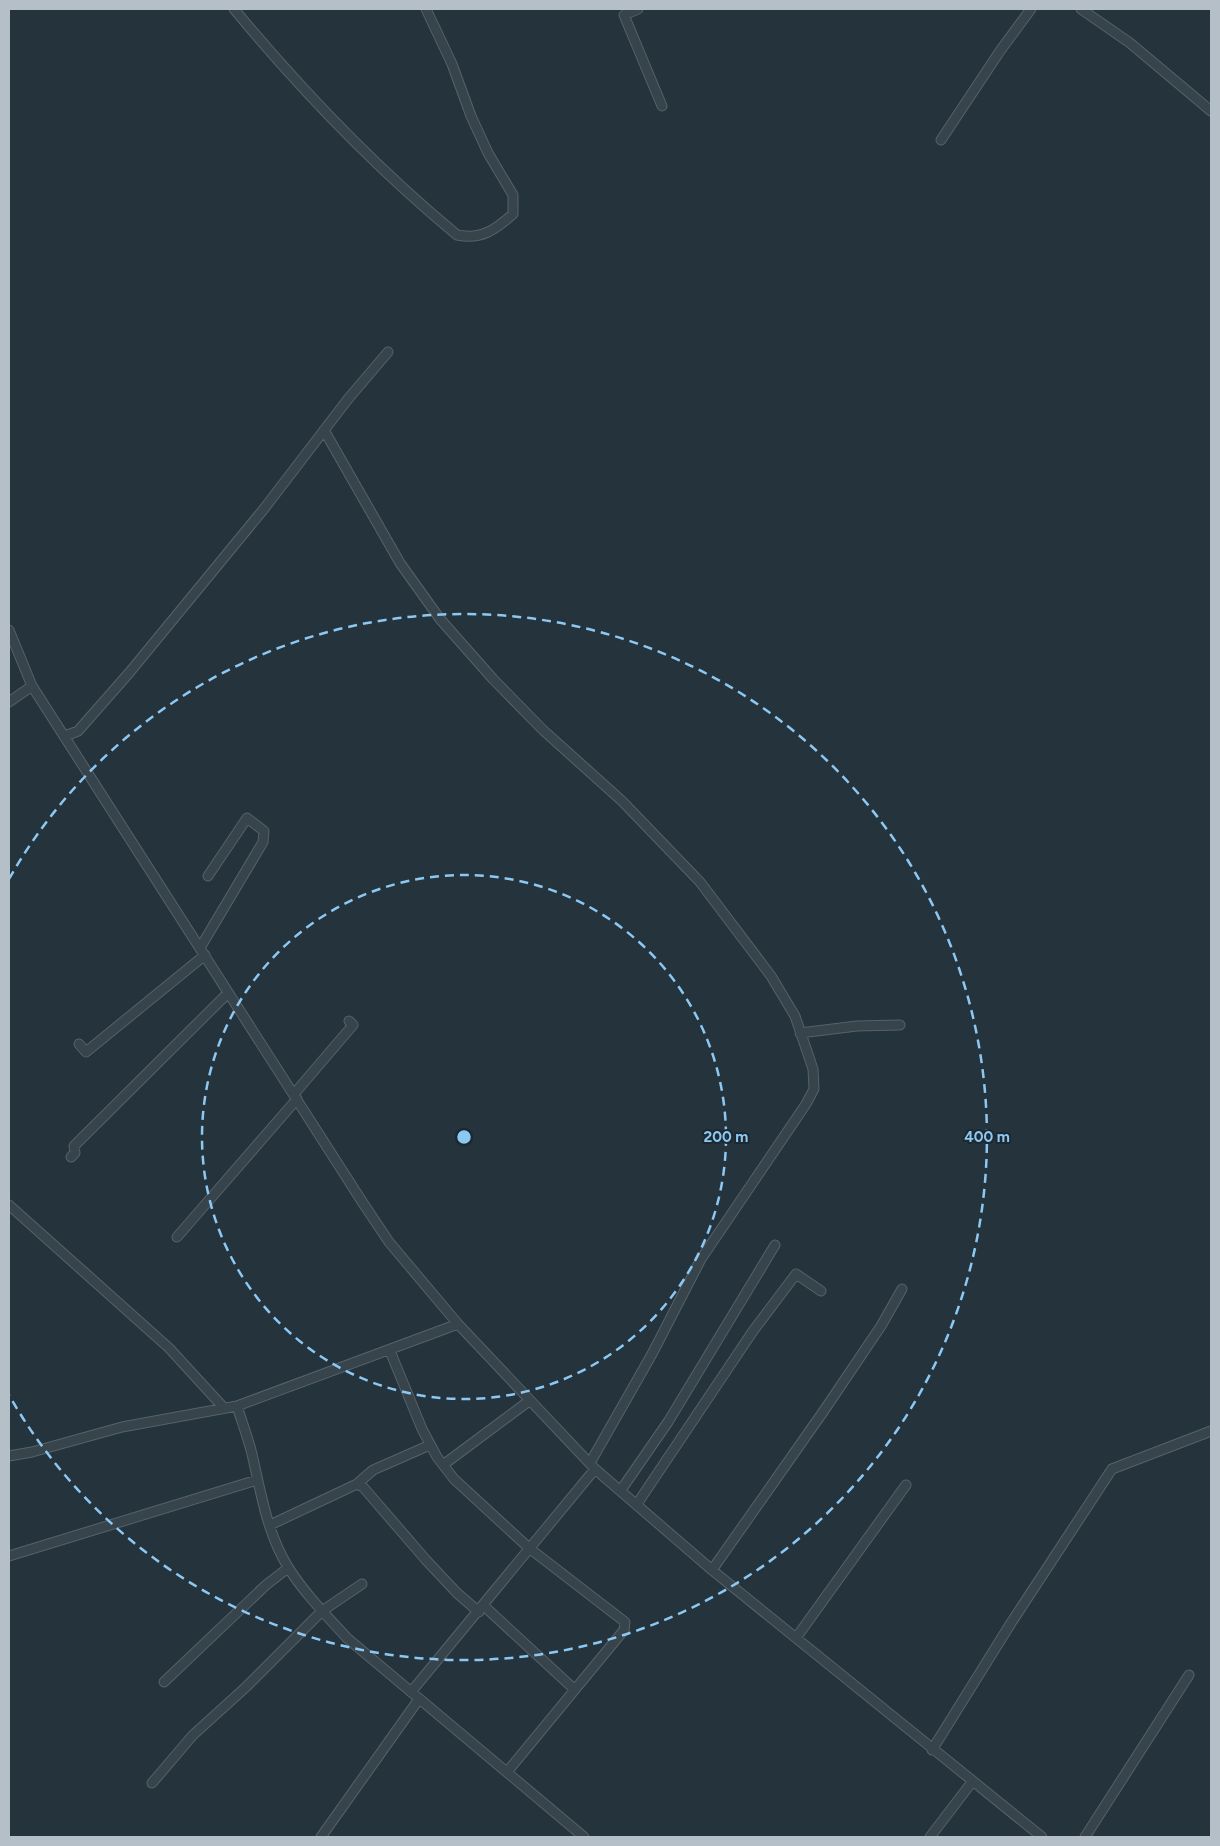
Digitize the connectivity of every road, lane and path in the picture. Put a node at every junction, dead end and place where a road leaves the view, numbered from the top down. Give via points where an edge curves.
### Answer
1 (234, 9) edge
2 (426, 9) edge
3 (638, 9) edge
4 (1031, 9) edge
5 (1081, 9) edge
6 (662, 106) dead end
7 (1211, 111) edge
8 (941, 140) dead end
9 (388, 352) dead end
10 (324, 430) junction
11 (9, 630) edge
12 (32, 686) junction
13 (9, 702) edge
14 (65, 736) junction
15 (208, 876) dead end
16 (203, 951) junction
17 (228, 993) junction
18 (349, 1021) dead end
19 (900, 1025) dead end
20 (800, 1032) junction
21 (79, 1044) dead end
22 (295, 1096) junction
23 (71, 1157) dead end
24 (9, 1205) edge
25 (176, 1237) dead end
26 (775, 1245) dead end
27 (902, 1289) dead end
28 (822, 1290) dead end
29 (458, 1324) junction
30 (390, 1350) junction
31 (529, 1401) junction
32 (237, 1406) junction
33 (224, 1408) junction
34 (1211, 1431) edge
35 (430, 1445) junction
36 (9, 1456) edge
37 (443, 1465) junction
38 (592, 1466) junction
39 (257, 1480) junction
40 (357, 1484) junction
41 (906, 1485) dead end
42 (621, 1490) junction
43 (637, 1504) junction
44 (270, 1525) junction
45 (529, 1548) junction
46 (9, 1556) edge
47 (288, 1568) junction
48 (712, 1570) junction
49 (362, 1584) dead end
50 (482, 1609) junction
51 (322, 1611) junction
52 (796, 1638) junction
53 (1189, 1675) dead end
54 (164, 1682) dead end
55 (574, 1689) junction
56 (411, 1692) junction
57 (419, 1699) junction
58 (932, 1750) junction
59 (507, 1772) junction
60 (972, 1782) junction
61 (152, 1783) dead end
62 (321, 1837) edge
63 (584, 1837) edge
64 (930, 1837) edge
65 (1042, 1837) edge
66 (1085, 1837) edge

1 - 2 street via 309,96 371,158 457,234 470,238 494,231 513,214 513,195 488,153
3 - 6 street via 624,14
4 - 8 street
5 - 7 street via 1130,43
9 - 10 street
10 - 14 street via 129,673 78,731
10 - 20 street via 400,563 440,618 543,730 622,801 700,882 771,976
11 - 12 street
12 - 13 street
12 - 14 street
14 - 16 street
15 - 16 street via 247,818 264,831 263,842
16 - 17 street
16 - 21 street via 86,1052
17 - 22 street
17 - 23 street via 74,1146 75,1153
18 - 22 street via 353,1024
19 - 20 street
20 - 38 street via 813,1069 814,1089 701,1259
22 - 25 street
22 - 29 street via 389,1242
24 - 33 street via 168,1348
26 - 42 street via 668,1422
27 - 48 street via 881,1326
28 - 43 street via 796,1274 753,1331
29 - 30 street
29 - 31 street
30 - 32 street
30 - 35 street
31 - 37 street
31 - 38 street
32 - 33 street
32 - 39 street
33 - 36 street via 122,1427
34 - 58 street via 1112,1469 1011,1622
35 - 37 street
35 - 40 street via 373,1470
37 - 45 street via 460,1486
38 - 42 street
38 - 45 street
39 - 44 street
39 - 46 street
40 - 44 street
40 - 50 street via 370,1494 440,1575
41 - 52 street
42 - 43 street
43 - 48 street
44 - 47 street
45 - 50 street
45 - 55 street via 625,1622 624,1630
47 - 51 street
47 - 54 street
48 - 52 street
49 - 51 street
50 - 55 street
50 - 56 street
51 - 56 street via 347,1638
51 - 61 street via 193,1735
52 - 58 street
53 - 66 street
55 - 59 street
56 - 57 street
57 - 59 street
57 - 62 street
58 - 60 street
59 - 63 street
60 - 64 street
60 - 65 street

